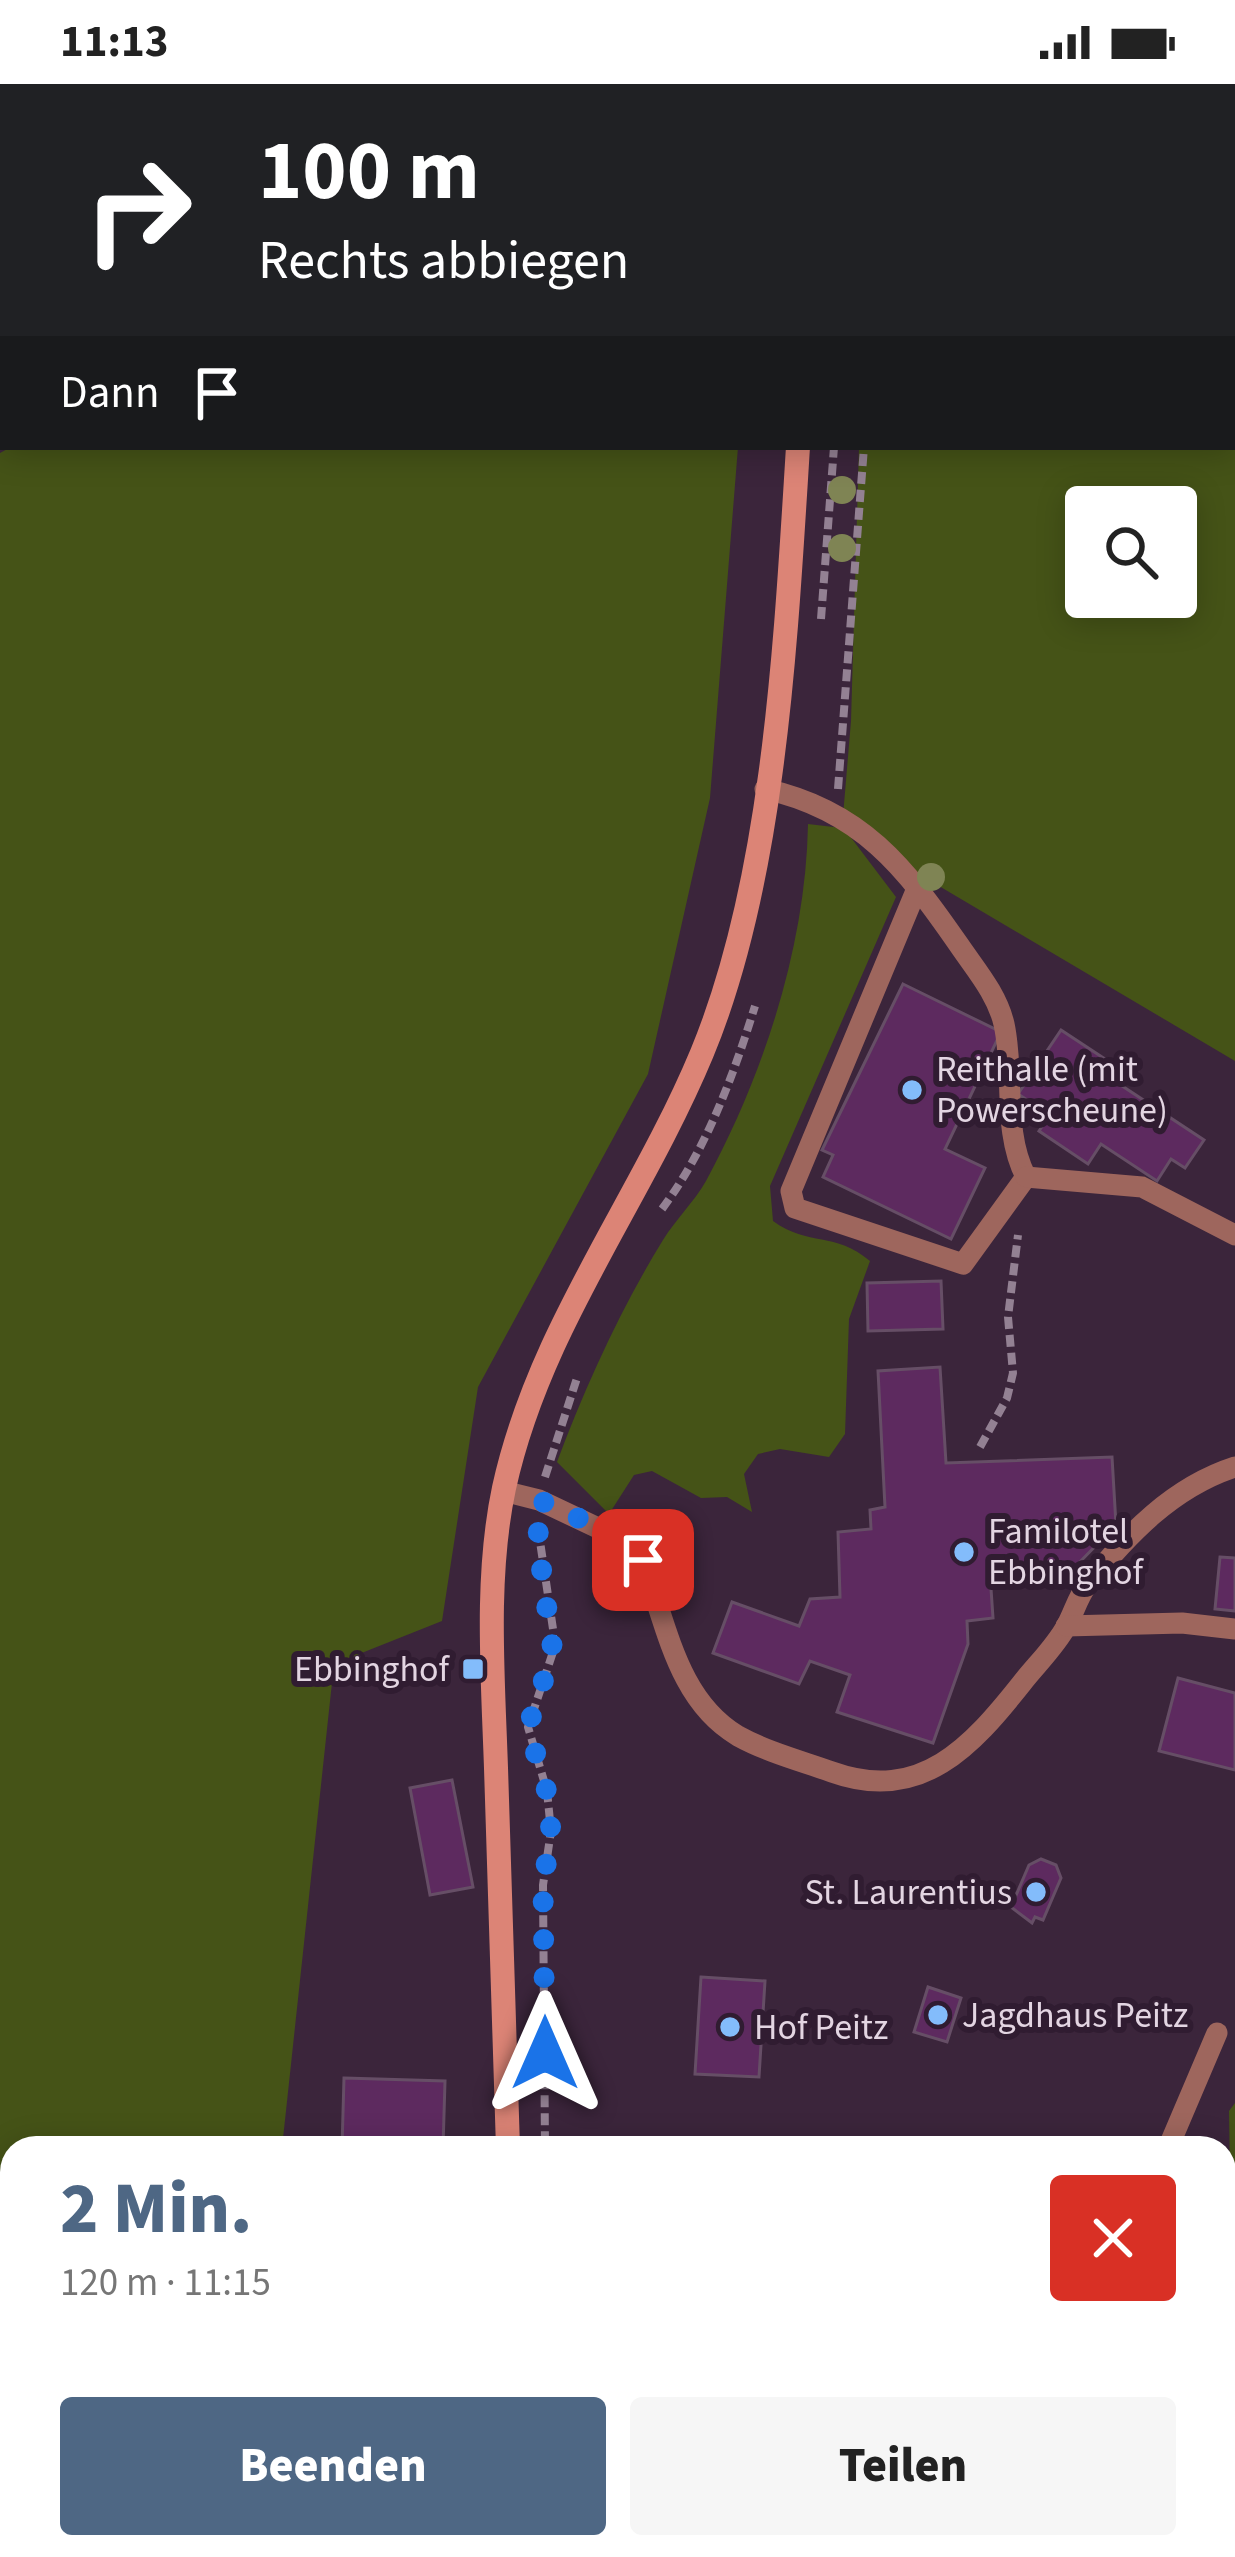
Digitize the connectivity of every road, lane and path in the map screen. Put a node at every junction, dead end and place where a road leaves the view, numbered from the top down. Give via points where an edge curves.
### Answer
1 (798, 450) edge
2 (864, 450) edge
3 (765, 789) junction
4 (839, 814) junction
5 (918, 886) junction
6 (1026, 1177) junction
7 (1235, 1235) edge
8 (980, 1448) dead end
9 (1235, 1467) edge
10 (503, 1491) junction
11 (539, 1500) junction
12 (1066, 1626) junction
13 (1235, 1629) edge
14 (1217, 2032) dead end
15 (508, 2136) edge
16 (545, 2136) edge
17 (1173, 2136) edge

1 - 3 street
2 - 4 path
3 - 4 lane
3 - 10 street via 736,944 704,1048 555,1334
4 - 5 lane
5 - 6 lane via 1003,1019 1013,1153
5 - 6 lane via 799,1166 795,1208 963,1264
6 - 7 lane via 1142,1187
6 - 8 path via 1008,1317 1012,1373
9 - 12 lane via 1181,1490 1156,1511 1085,1587
10 - 11 lane
10 - 15 street via 493,1675
11 - 12 lane via 636,1546 683,1673 710,1713 754,1744 849,1779 916,1775 965,1751
11 - 16 path via 553,1652 528,1727 551,1831 543,1886
12 - 13 lane via 1182,1622
14 - 17 lane

